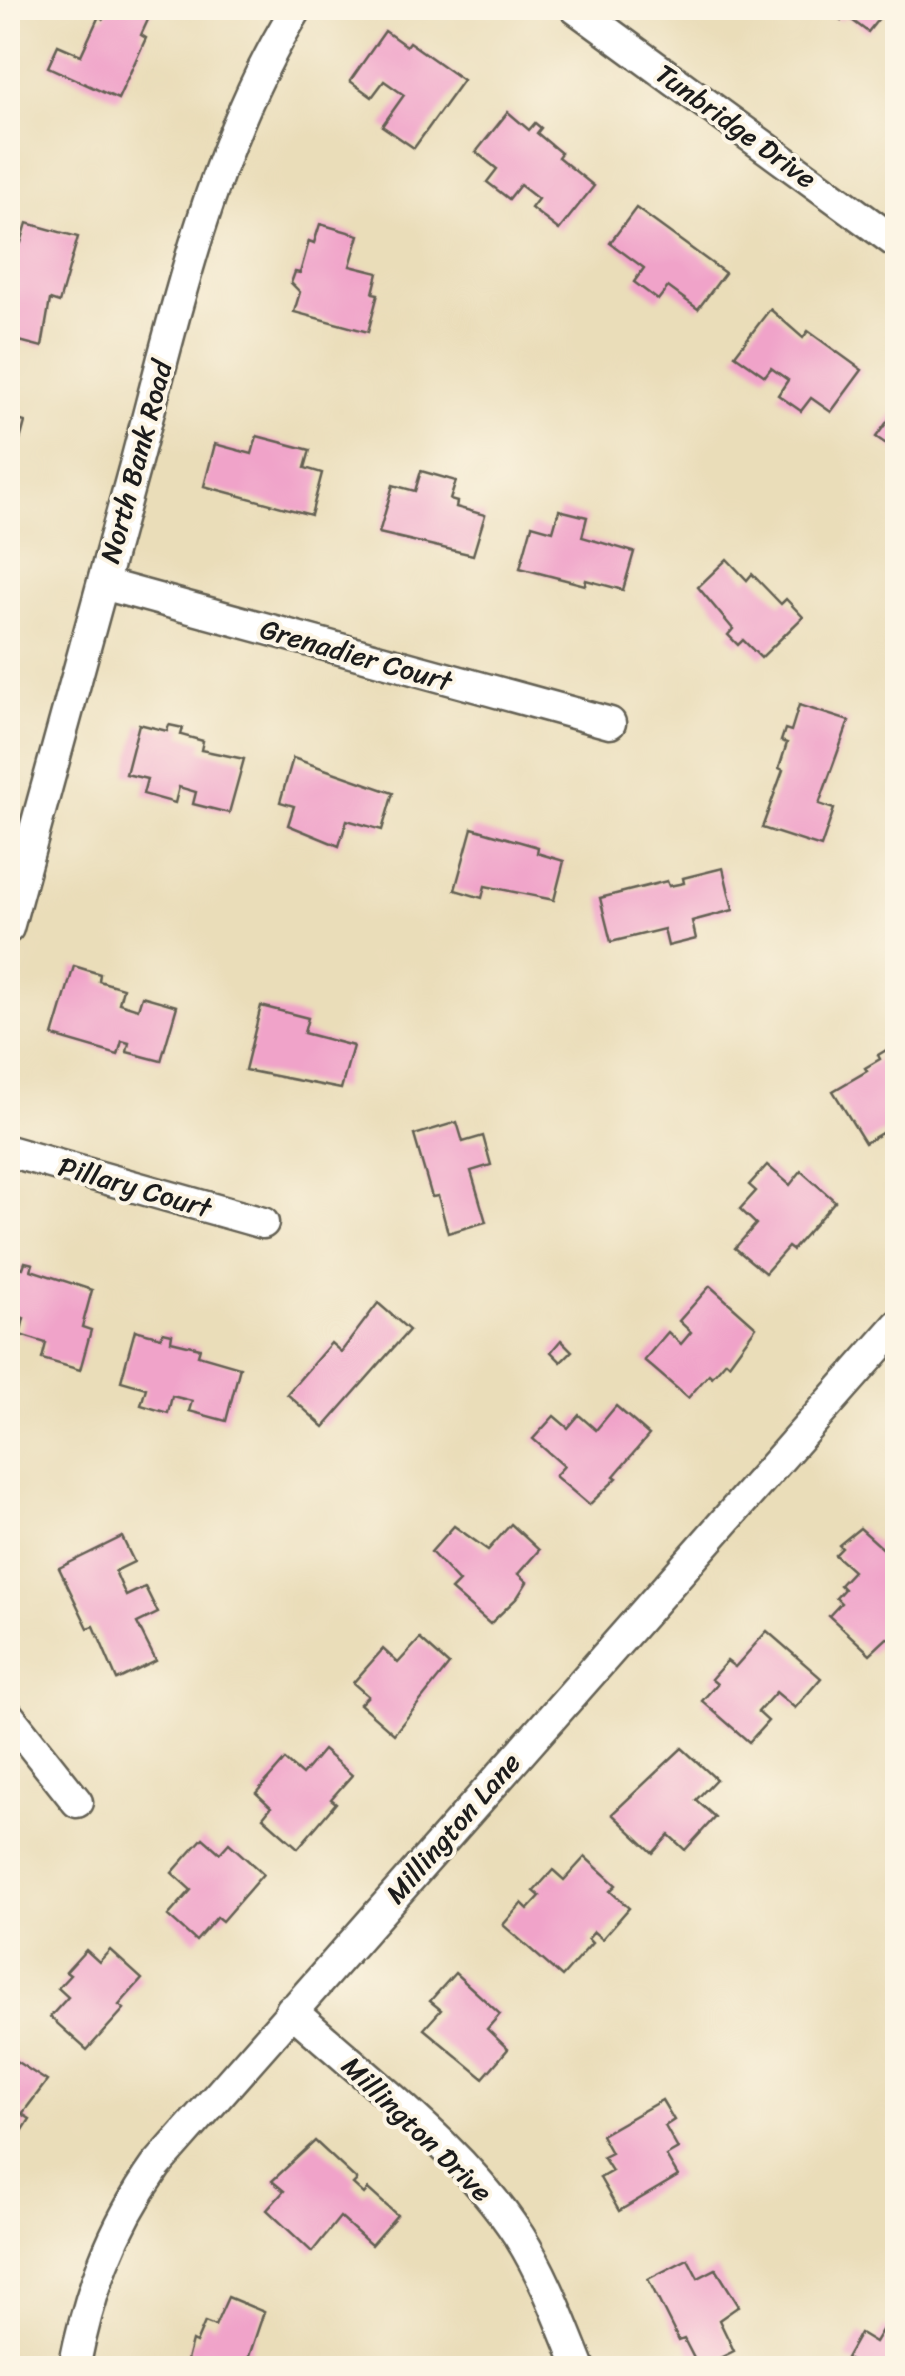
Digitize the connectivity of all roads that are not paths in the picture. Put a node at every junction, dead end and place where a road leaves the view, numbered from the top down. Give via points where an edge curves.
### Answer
1 (297, 8) edge
2 (575, 8) edge
3 (898, 244) edge
4 (103, 584) junction
5 (610, 722) dead end
6 (8, 928) edge
7 (8, 1151) edge
8 (262, 1223) dead end
9 (898, 1325) edge
10 (8, 1716) edge
11 (77, 1802) dead end
12 (291, 2010) junction
13 (74, 2368) edge
14 (580, 2368) edge

1 - 4 street, North Bank Road via 254,85 215,190
2 - 3 street, Tunbridge Drive
4 - 5 street, Grenadier Court
4 - 6 street, North Bank Road
7 - 8 street, Pillary Court
9 - 12 street, Millington Lane
10 - 11 street
12 - 13 street, Millington Lane via 137,2193 91,2288
12 - 14 street, Millington Drive via 490,2196 520,2238

